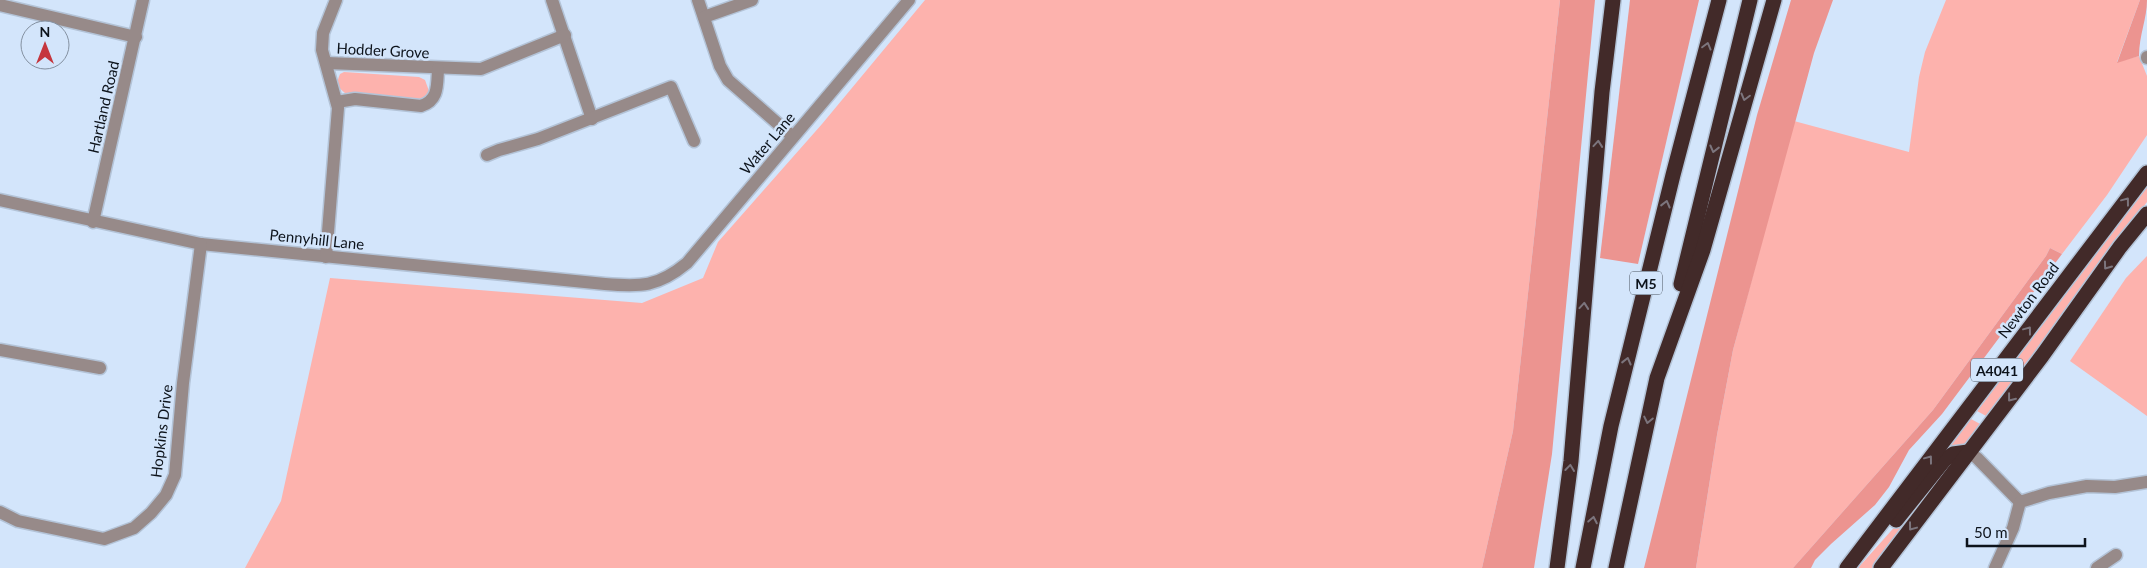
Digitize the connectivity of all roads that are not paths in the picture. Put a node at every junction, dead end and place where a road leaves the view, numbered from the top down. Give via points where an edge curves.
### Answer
1 (143, 0) edge
2 (336, 0) edge
3 (552, 0) edge
4 (698, 0) edge
5 (752, 0) edge
6 (909, 0) edge
7 (1613, 0) edge
8 (1719, 0) edge
9 (1750, 0) edge
10 (1774, 0) edge
11 (0, 4) edge
12 (704, 17) junction
13 (565, 36) junction
14 (136, 37) junction
15 (327, 63) junction
16 (438, 69) junction
17 (337, 102) junction
18 (592, 119) junction
19 (793, 137) junction
20 (694, 141) dead end
21 (487, 155) dead end
22 (2147, 173) edge
23 (0, 200) edge
24 (2147, 214) edge
25 (93, 222) junction
26 (201, 244) junction
27 (326, 256) junction
28 (635, 286) joint
29 (0, 350) edge
30 (1664, 356) junction
31 (100, 368) dead end
32 (1968, 452) junction
33 (2147, 482) edge
34 (2020, 502) junction
35 (0, 512) edge
36 (2116, 555) dead end
37 (1557, 568) edge
38 (1583, 568) edge
39 (1616, 568) edge
40 (1849, 568) edge
41 (1881, 568) edge
42 (1995, 568) edge
43 (2097, 568) edge

1 - 14 street, Hartland Road
2 - 15 street via 323,33 322,50
3 - 13 street
4 - 12 street
5 - 12 street
6 - 19 street, Water Lane
37 -> 7 highway via 1571,461 1602,92
38 -> 8 highway, M5 via 1611,426
9 -> 30 highway, M5
10 -> 30 highway, M5 via 1702,250
11 - 14 street
12 - 19 street via 728,80
13 - 16 street, Hodder Grove via 481,69
13 - 18 street
14 - 25 street, Hartland Road
15 - 16 street, Hodder Grove
15 - 17 street
16 - 17 street, Hodder Grove via 436,93 430,103 421,106 355,99
17 - 27 street
18 - 20 street via 671,87
18 - 21 street
19 - 28 street, Water Lane via 688,262 661,281
40 -> 22 highway, Newton Road / A4041
23 - 25 street, Pennyhill Lane
24 -> 32 highway, A4041
25 - 26 street, Pennyhill Lane
26 - 27 street, Pennyhill Lane
26 - 35 street, Hopkins Drive via 174,475 166,495 134,528 104,540 18,521
27 - 28 street, Pennyhill Lane
29 - 31 street
30 -> 39 highway, M5
32 - 34 street
32 - 40 highway via 1953,454 1945,460 1881,539
32 -> 41 highway, A4041
33 - 34 street via 2048,492
34 - 42 street via 2013,528
36 - 43 street

